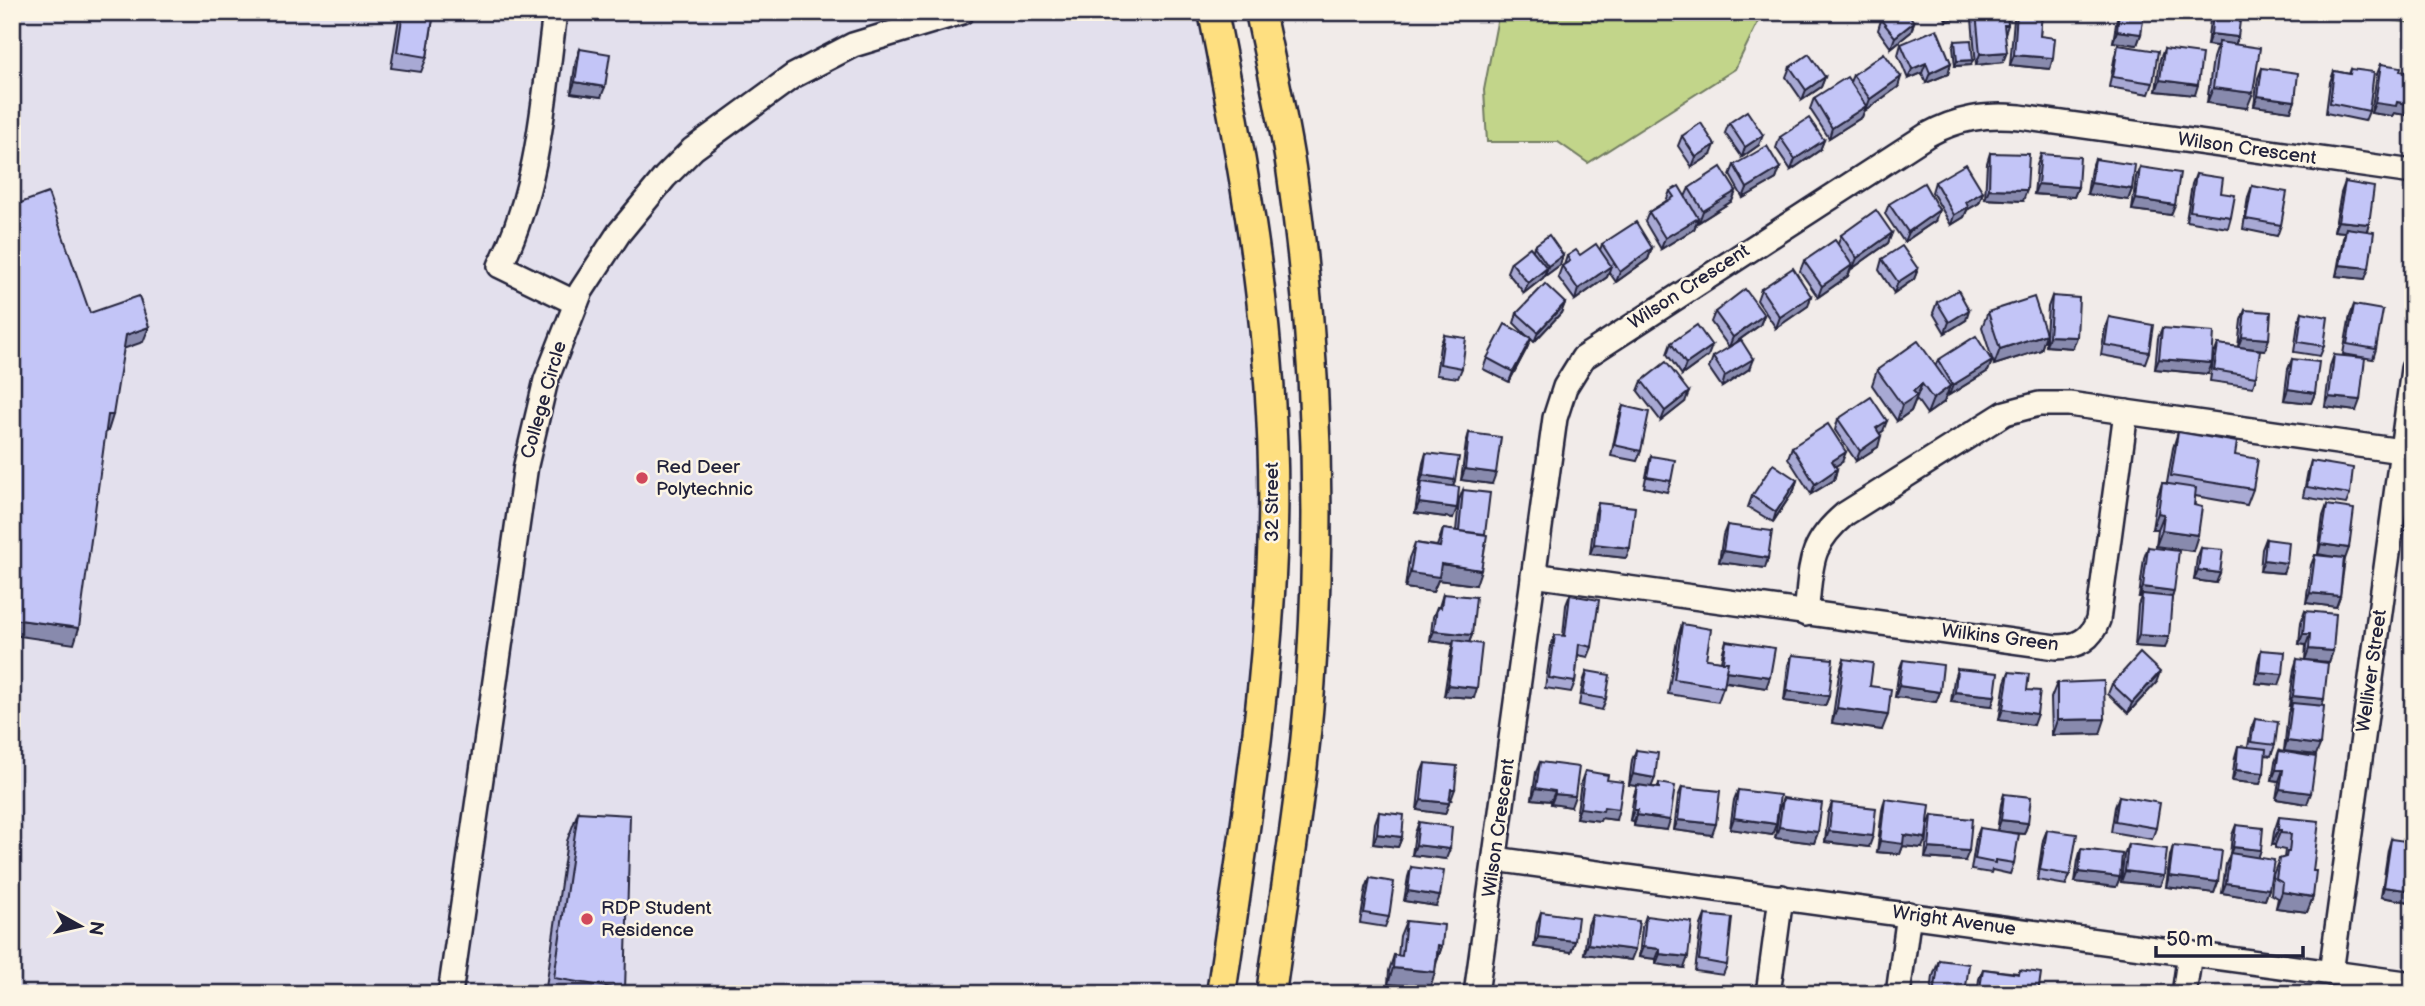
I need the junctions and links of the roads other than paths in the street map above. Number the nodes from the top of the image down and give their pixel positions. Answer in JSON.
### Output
{"nodes":[{"id":1,"x":555,"y":12,"type":"edge"},
{"id":2,"x":962,"y":12,"type":"edge"},
{"id":3,"x":1213,"y":12,"type":"edge"},
{"id":4,"x":1260,"y":12,"type":"edge"},
{"id":5,"x":2413,"y":172,"type":"edge"},
{"id":6,"x":576,"y":303,"type":"junction"},
{"id":7,"x":2413,"y":369,"type":"edge"},
{"id":8,"x":2126,"y":412,"type":"junction"},
{"id":9,"x":2401,"y":451,"type":"junction"},
{"id":10,"x":1533,"y":576,"type":"junction"},
{"id":11,"x":1806,"y":614,"type":"junction"},
{"id":12,"x":1495,"y":859,"type":"junction"},
{"id":13,"x":1782,"y":897,"type":"junction"},
{"id":14,"x":1909,"y":914,"type":"junction"},
{"id":15,"x":2189,"y":953,"type":"junction"},
{"id":16,"x":2331,"y":973,"type":"junction"},
{"id":17,"x":2413,"y":984,"type":"edge"},
{"id":18,"x":450,"y":994,"type":"edge"},
{"id":19,"x":1221,"y":994,"type":"edge"},
{"id":20,"x":1271,"y":994,"type":"edge"},
{"id":21,"x":1476,"y":994,"type":"edge"},
{"id":22,"x":1768,"y":994,"type":"edge"},
{"id":23,"x":1898,"y":994,"type":"edge"},
{"id":24,"x":2184,"y":994,"type":"edge"}],
"edges":[{"from":1,"to":6,"type":"street"},
{"from":2,"to":6,"type":"street","name":"College Circle"},
{"from":3,"to":19,"type":"main road","name":"32 Street"},
{"from":4,"to":20,"type":"main road"},
{"from":5,"to":10,"type":"street","name":"Wilson Crescent"},
{"from":6,"to":18,"type":"street","name":"College Circle"},
{"from":7,"to":9,"type":"street","name":"Welliver Street"},
{"from":8,"to":9,"type":"street"},
{"from":8,"to":11,"type":"street"},
{"from":8,"to":11,"type":"street","name":"Wilkins Green"},
{"from":9,"to":16,"type":"street","name":"Welliver Street"},
{"from":10,"to":11,"type":"street","name":"Wilkins Green"},
{"from":10,"to":12,"type":"street","name":"Wilson Crescent"},
{"from":12,"to":13,"type":"street","name":"Wright Avenue"},
{"from":12,"to":21,"type":"street","name":"Wilson Crescent"},
{"from":13,"to":14,"type":"street","name":"Wright Avenue"},
{"from":13,"to":22,"type":"street"},
{"from":14,"to":15,"type":"street","name":"Wright Avenue"},
{"from":14,"to":23,"type":"street"},
{"from":15,"to":16,"type":"street","name":"Wright Avenue"},
{"from":15,"to":24,"type":"street"},
{"from":16,"to":17,"type":"street","name":"Wright Avenue"}]}
